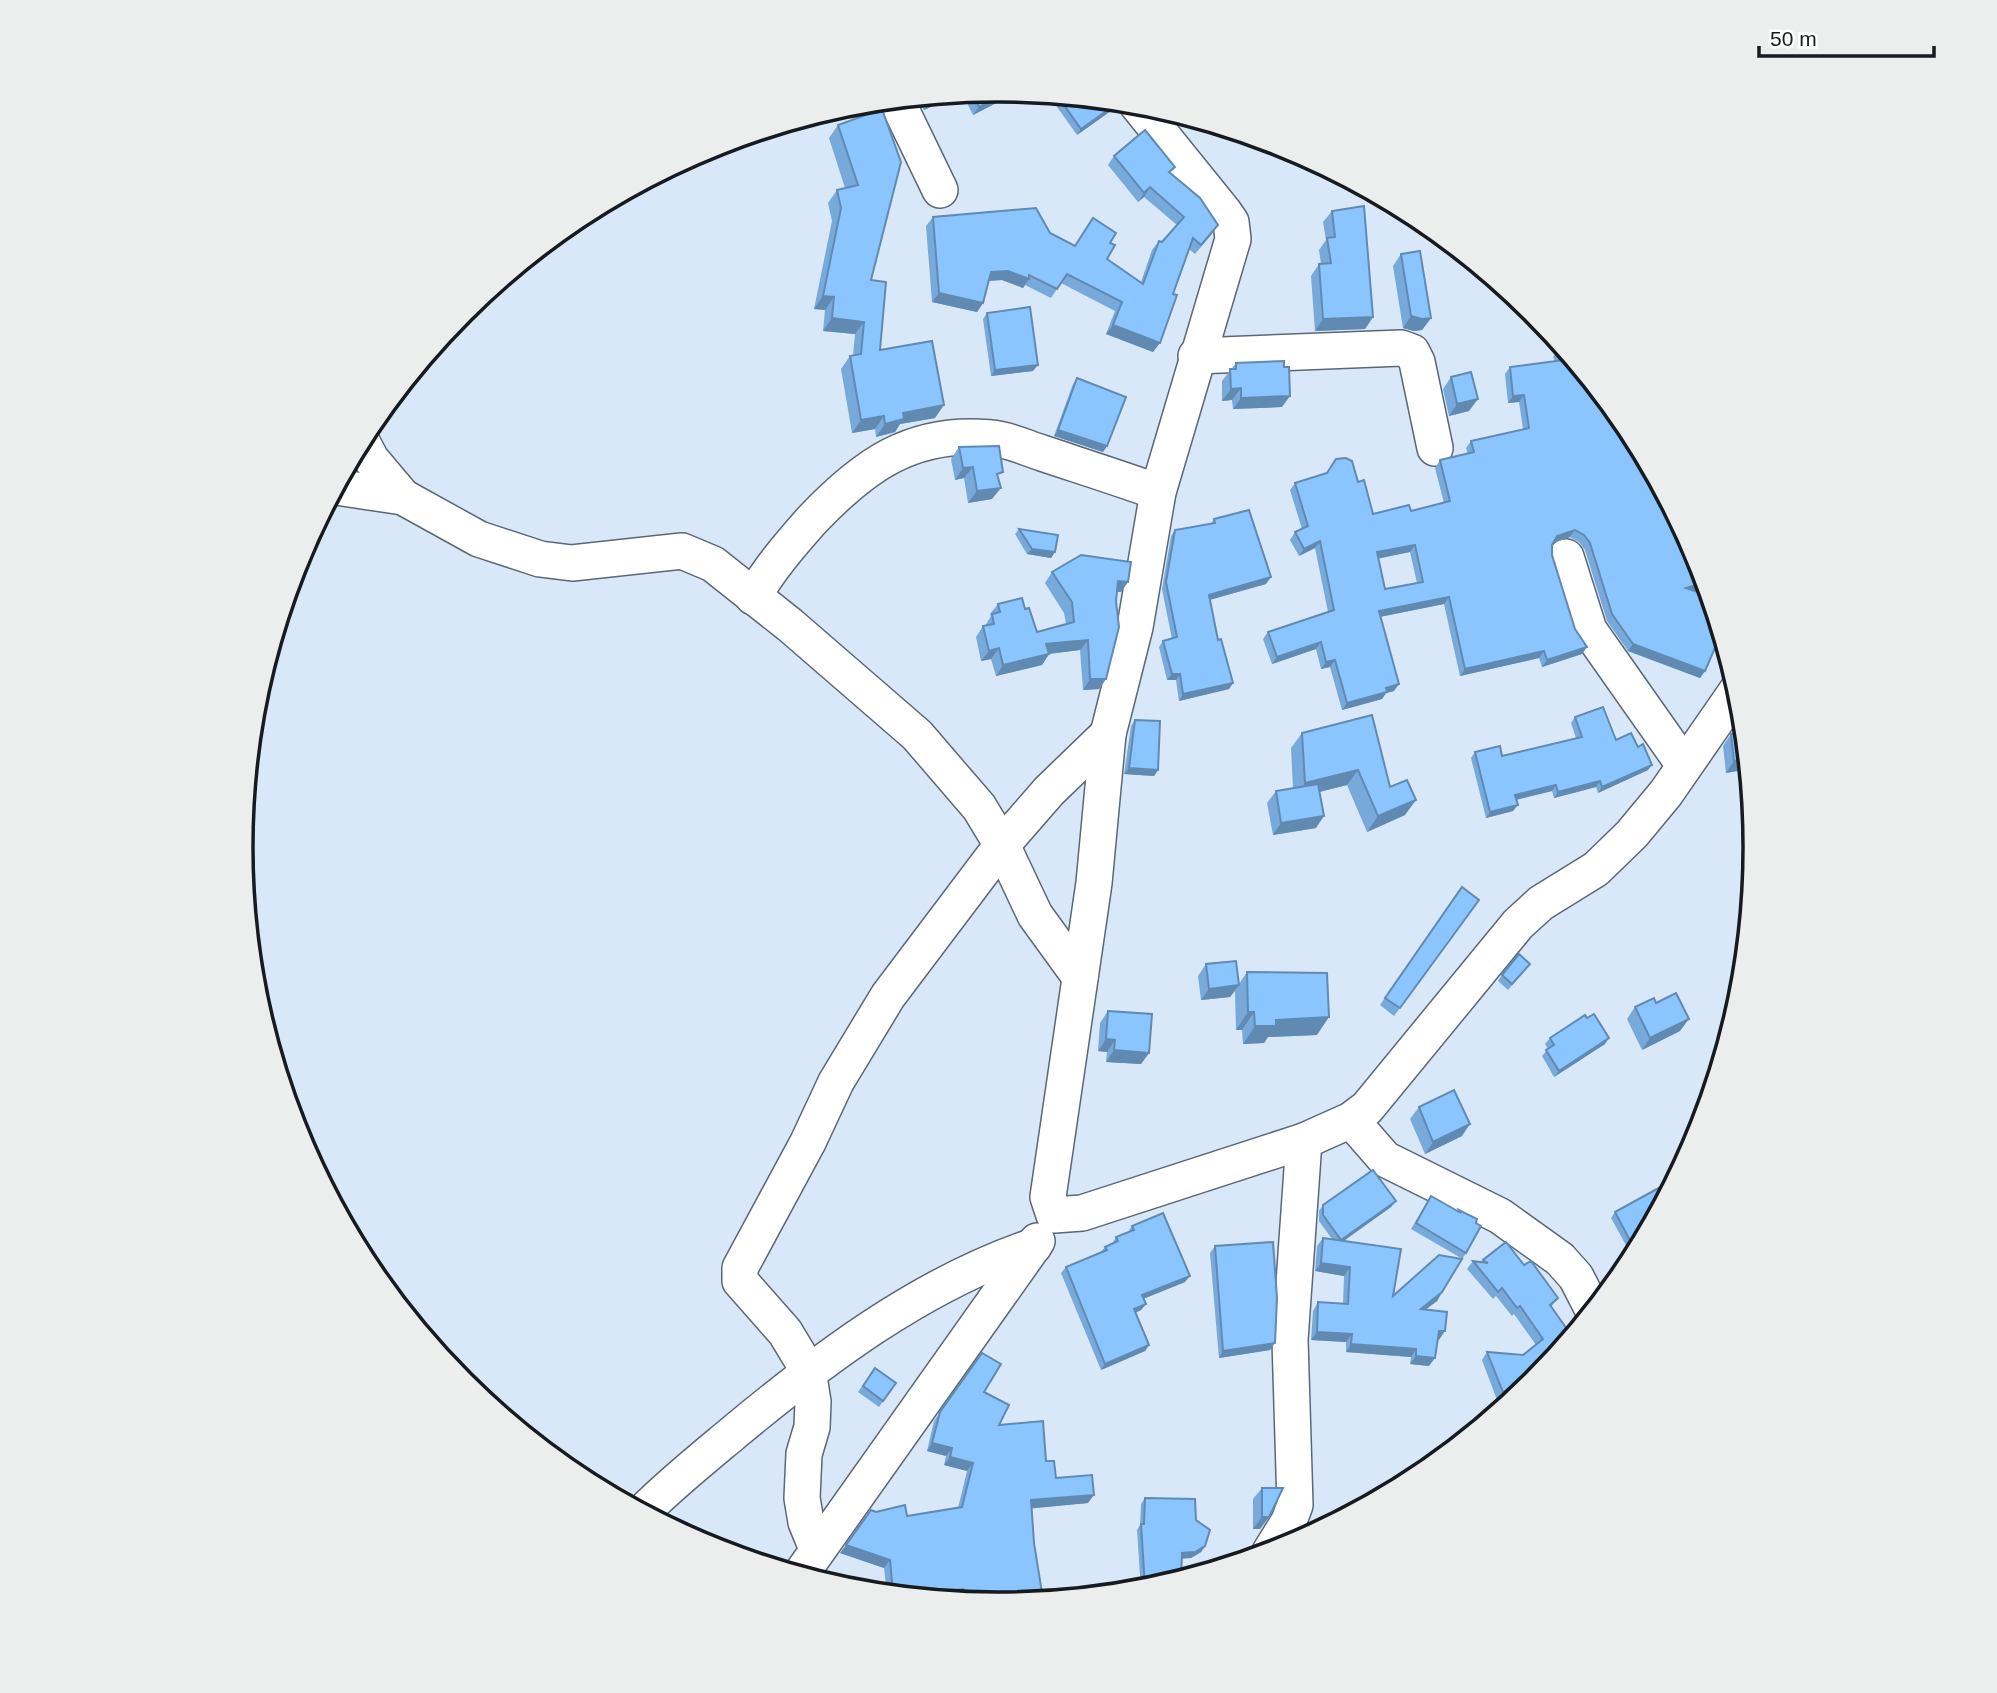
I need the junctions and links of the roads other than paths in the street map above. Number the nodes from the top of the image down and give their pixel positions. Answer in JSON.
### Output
{"nodes":[{"id":1,"x":900,"y":108,"type":"edge"},
{"id":2,"x":1147,"y":117,"type":"edge"},
{"id":3,"x":940,"y":190,"type":"dead end"},
{"id":4,"x":1196,"y":356,"type":"junction"},
{"id":5,"x":1435,"y":448,"type":"dead end"},
{"id":6,"x":367,"y":452,"type":"edge"},
{"id":7,"x":346,"y":488,"type":"edge"},
{"id":8,"x":1158,"y":492,"type":"junction"},
{"id":9,"x":403,"y":497,"type":"junction"},
{"id":10,"x":1566,"y":557,"type":"dead end"},
{"id":11,"x":753,"y":597,"type":"junction"},
{"id":12,"x":1729,"y":702,"type":"edge"},
{"id":13,"x":1108,"y":734,"type":"junction"},
{"id":14,"x":1684,"y":765,"type":"junction"},
{"id":15,"x":1002,"y":845,"type":"junction"},
{"id":16,"x":1080,"y":977,"type":"junction"},
{"id":17,"x":1351,"y":1120,"type":"junction"},
{"id":18,"x":1304,"y":1141,"type":"junction"},
{"id":19,"x":1054,"y":1215,"type":"junction"},
{"id":20,"x":1034,"y":1245,"type":"junction"},
{"id":21,"x":1589,"y":1302,"type":"edge"},
{"id":22,"x":808,"y":1370,"type":"junction"},
{"id":23,"x":651,"y":1505,"type":"edge"},
{"id":24,"x":1279,"y":1537,"type":"edge"},
{"id":25,"x":809,"y":1561,"type":"edge"}],
"edges":[{"from":1,"to":3,"type":"street"},
{"from":2,"to":4,"type":"street"},
{"from":4,"to":5,"type":"street"},
{"from":4,"to":8,"type":"street"},
{"from":6,"to":9,"type":"street"},
{"from":7,"to":9,"type":"street"},
{"from":8,"to":11,"type":"street"},
{"from":8,"to":13,"type":"street"},
{"from":9,"to":11,"type":"street"},
{"from":10,"to":14,"type":"street"},
{"from":11,"to":15,"type":"street"},
{"from":12,"to":14,"type":"street"},
{"from":13,"to":15,"type":"street"},
{"from":13,"to":16,"type":"street"},
{"from":14,"to":17,"type":"street"},
{"from":15,"to":16,"type":"street"},
{"from":15,"to":22,"type":"street"},
{"from":16,"to":19,"type":"street"},
{"from":17,"to":18,"type":"street"},
{"from":17,"to":21,"type":"street"},
{"from":18,"to":19,"type":"street"},
{"from":18,"to":24,"type":"street"},
{"from":19,"to":20,"type":"street"},
{"from":20,"to":22,"type":"street"},
{"from":20,"to":25,"type":"street"},
{"from":22,"to":23,"type":"street"},
{"from":22,"to":25,"type":"street"}]}
